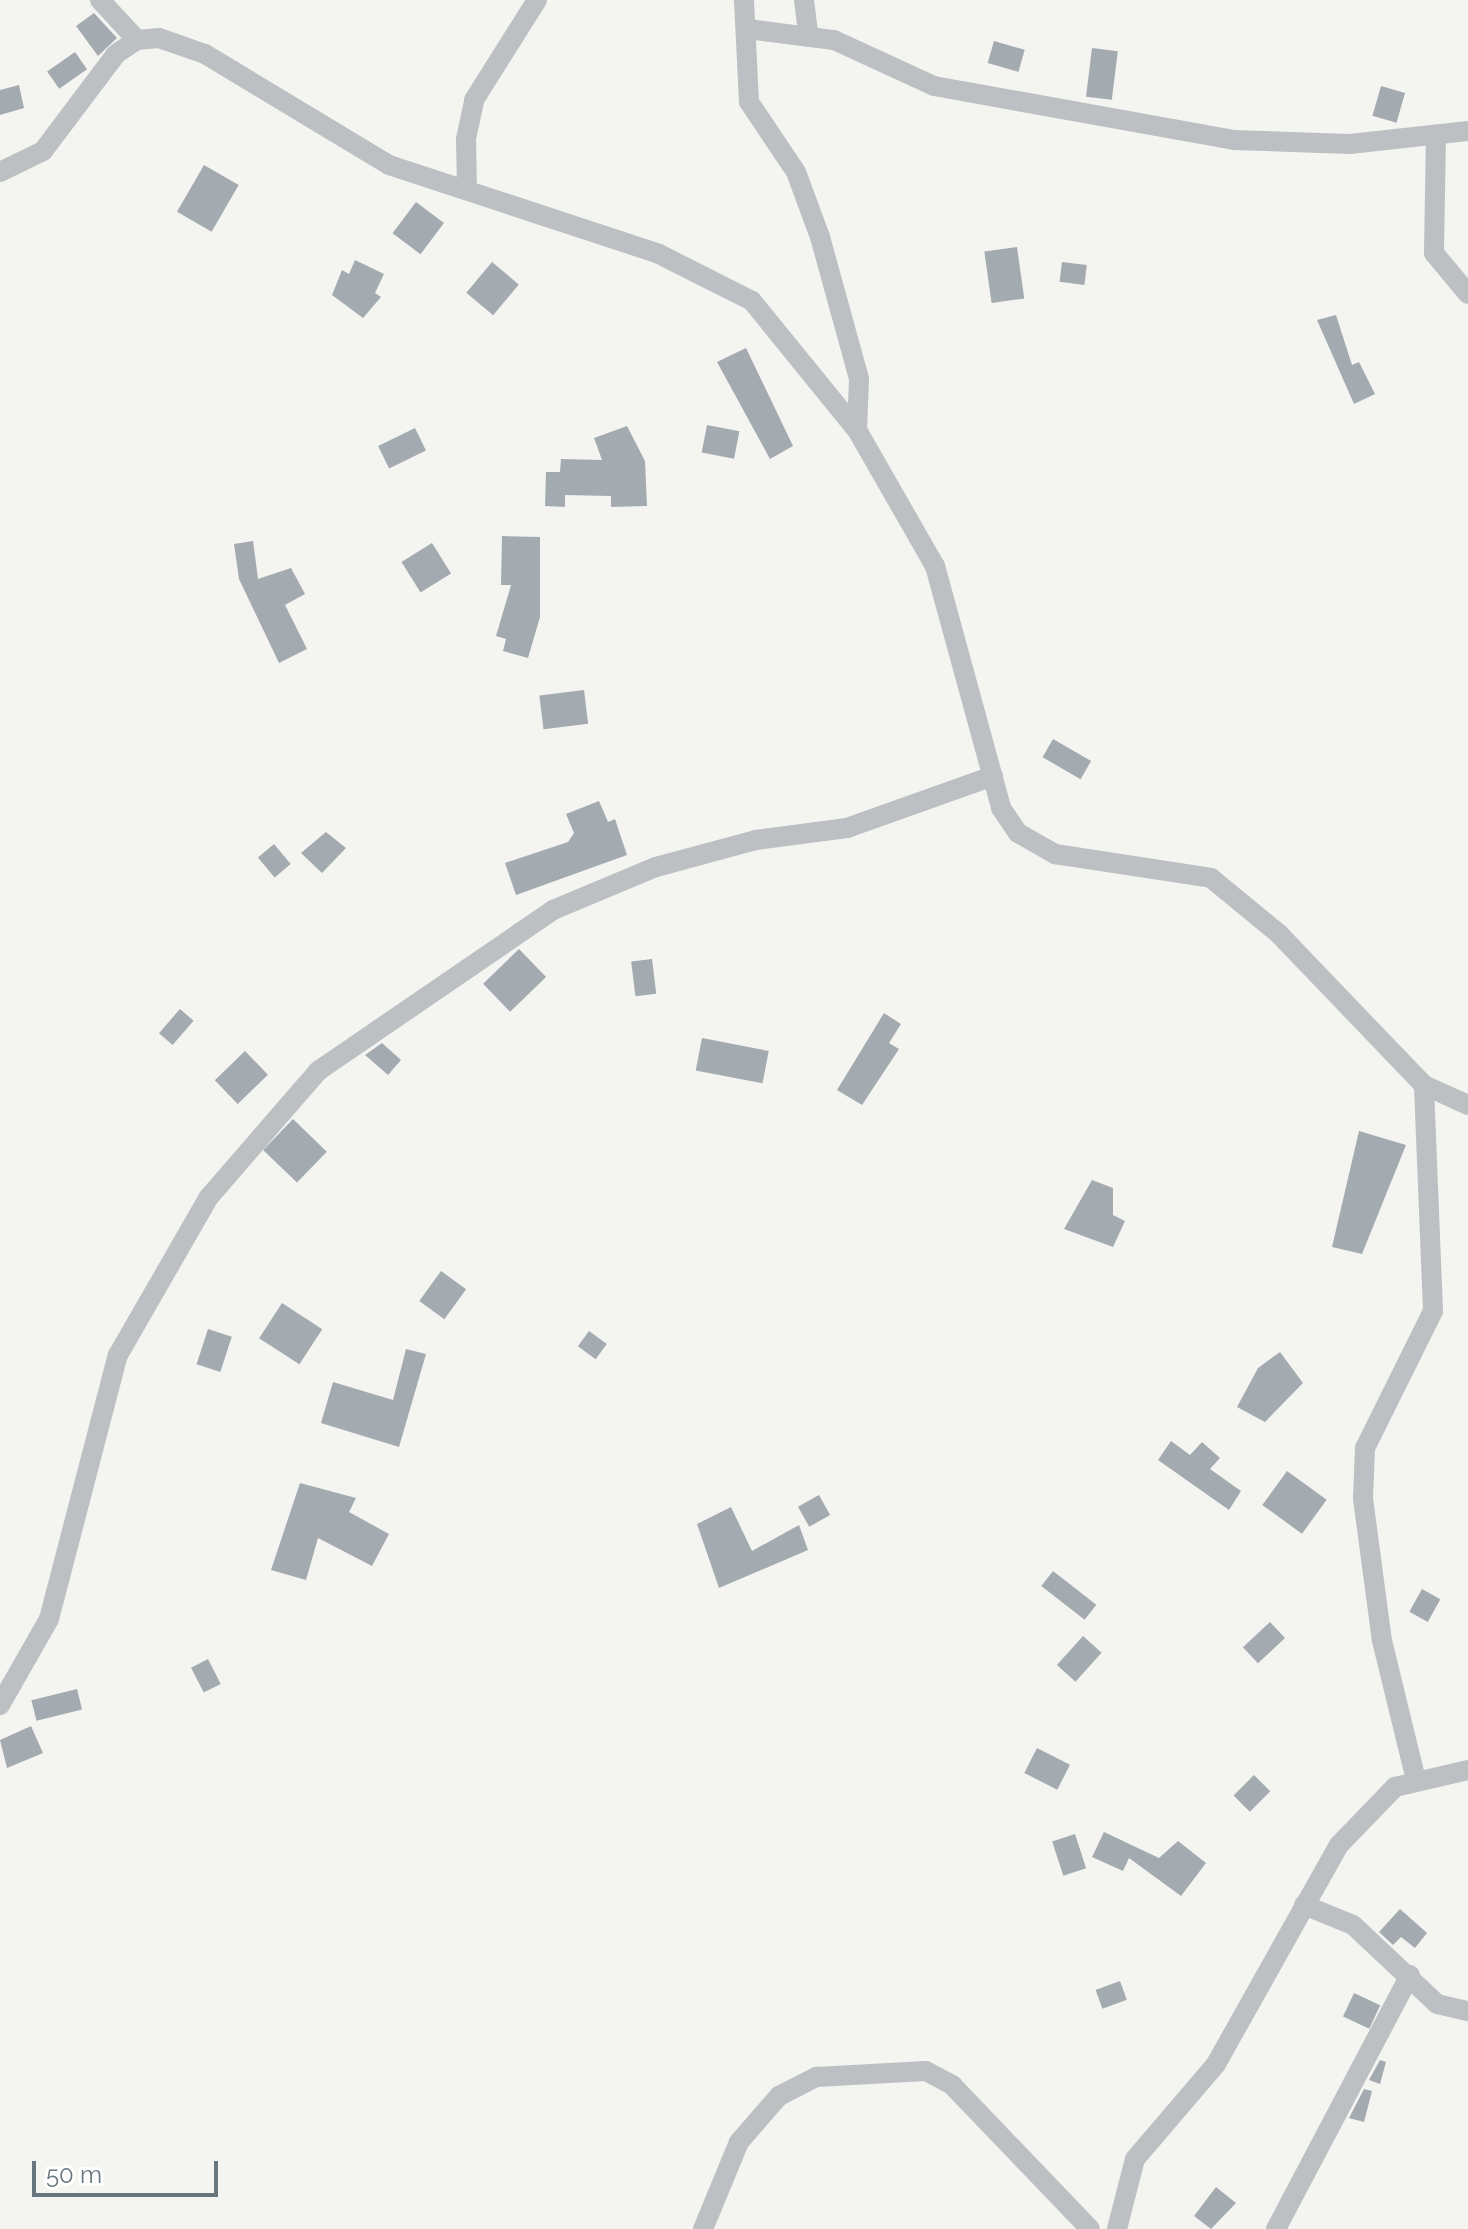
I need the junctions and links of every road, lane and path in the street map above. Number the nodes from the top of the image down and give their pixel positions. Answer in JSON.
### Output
{"nodes":[{"id":1,"x":100,"y":0,"type":"edge"},
{"id":2,"x":537,"y":0,"type":"edge"},
{"id":3,"x":744,"y":0,"type":"edge"},
{"id":4,"x":804,"y":0,"type":"edge"},
{"id":5,"x":748,"y":29,"type":"junction"},
{"id":6,"x":808,"y":34,"type":"junction"},
{"id":7,"x":137,"y":40,"type":"junction"},
{"id":8,"x":1468,"y":131,"type":"edge"},
{"id":9,"x":1436,"y":135,"type":"junction"},
{"id":10,"x":0,"y":172,"type":"edge"},
{"id":11,"x":467,"y":190,"type":"junction"},
{"id":12,"x":1468,"y":294,"type":"edge"},
{"id":13,"x":857,"y":430,"type":"junction"},
{"id":14,"x":993,"y":776,"type":"junction"},
{"id":15,"x":1424,"y":1085,"type":"junction"},
{"id":16,"x":1468,"y":1105,"type":"edge"},
{"id":17,"x":4,"y":1693,"type":"edge"},
{"id":18,"x":1468,"y":1770,"type":"edge"},
{"id":19,"x":1416,"y":1780,"type":"junction"},
{"id":20,"x":1304,"y":1905,"type":"junction"},
{"id":21,"x":1410,"y":1975,"type":"junction"},
{"id":22,"x":1468,"y":2011,"type":"edge"},
{"id":23,"x":703,"y":2229,"type":"edge"},
{"id":24,"x":1090,"y":2229,"type":"edge"},
{"id":25,"x":1117,"y":2229,"type":"edge"},
{"id":26,"x":1276,"y":2229,"type":"edge"}],
"edges":[{"from":1,"to":7,"type":"street"},
{"from":2,"to":11,"type":"street"},
{"from":3,"to":5,"type":"street"},
{"from":4,"to":6,"type":"street"},
{"from":5,"to":6,"type":"street"},
{"from":5,"to":13,"type":"street"},
{"from":6,"to":9,"type":"street"},
{"from":7,"to":10,"type":"street"},
{"from":7,"to":11,"type":"street"},
{"from":8,"to":9,"type":"street"},
{"from":9,"to":12,"type":"street"},
{"from":11,"to":13,"type":"street"},
{"from":13,"to":14,"type":"street"},
{"from":14,"to":15,"type":"street"},
{"from":14,"to":17,"type":"street"},
{"from":15,"to":16,"type":"street"},
{"from":15,"to":19,"type":"street"},
{"from":18,"to":19,"type":"street"},
{"from":19,"to":20,"type":"street"},
{"from":20,"to":21,"type":"street"},
{"from":20,"to":25,"type":"street"},
{"from":21,"to":22,"type":"street"},
{"from":21,"to":26,"type":"street"},
{"from":23,"to":24,"type":"street"}]}
